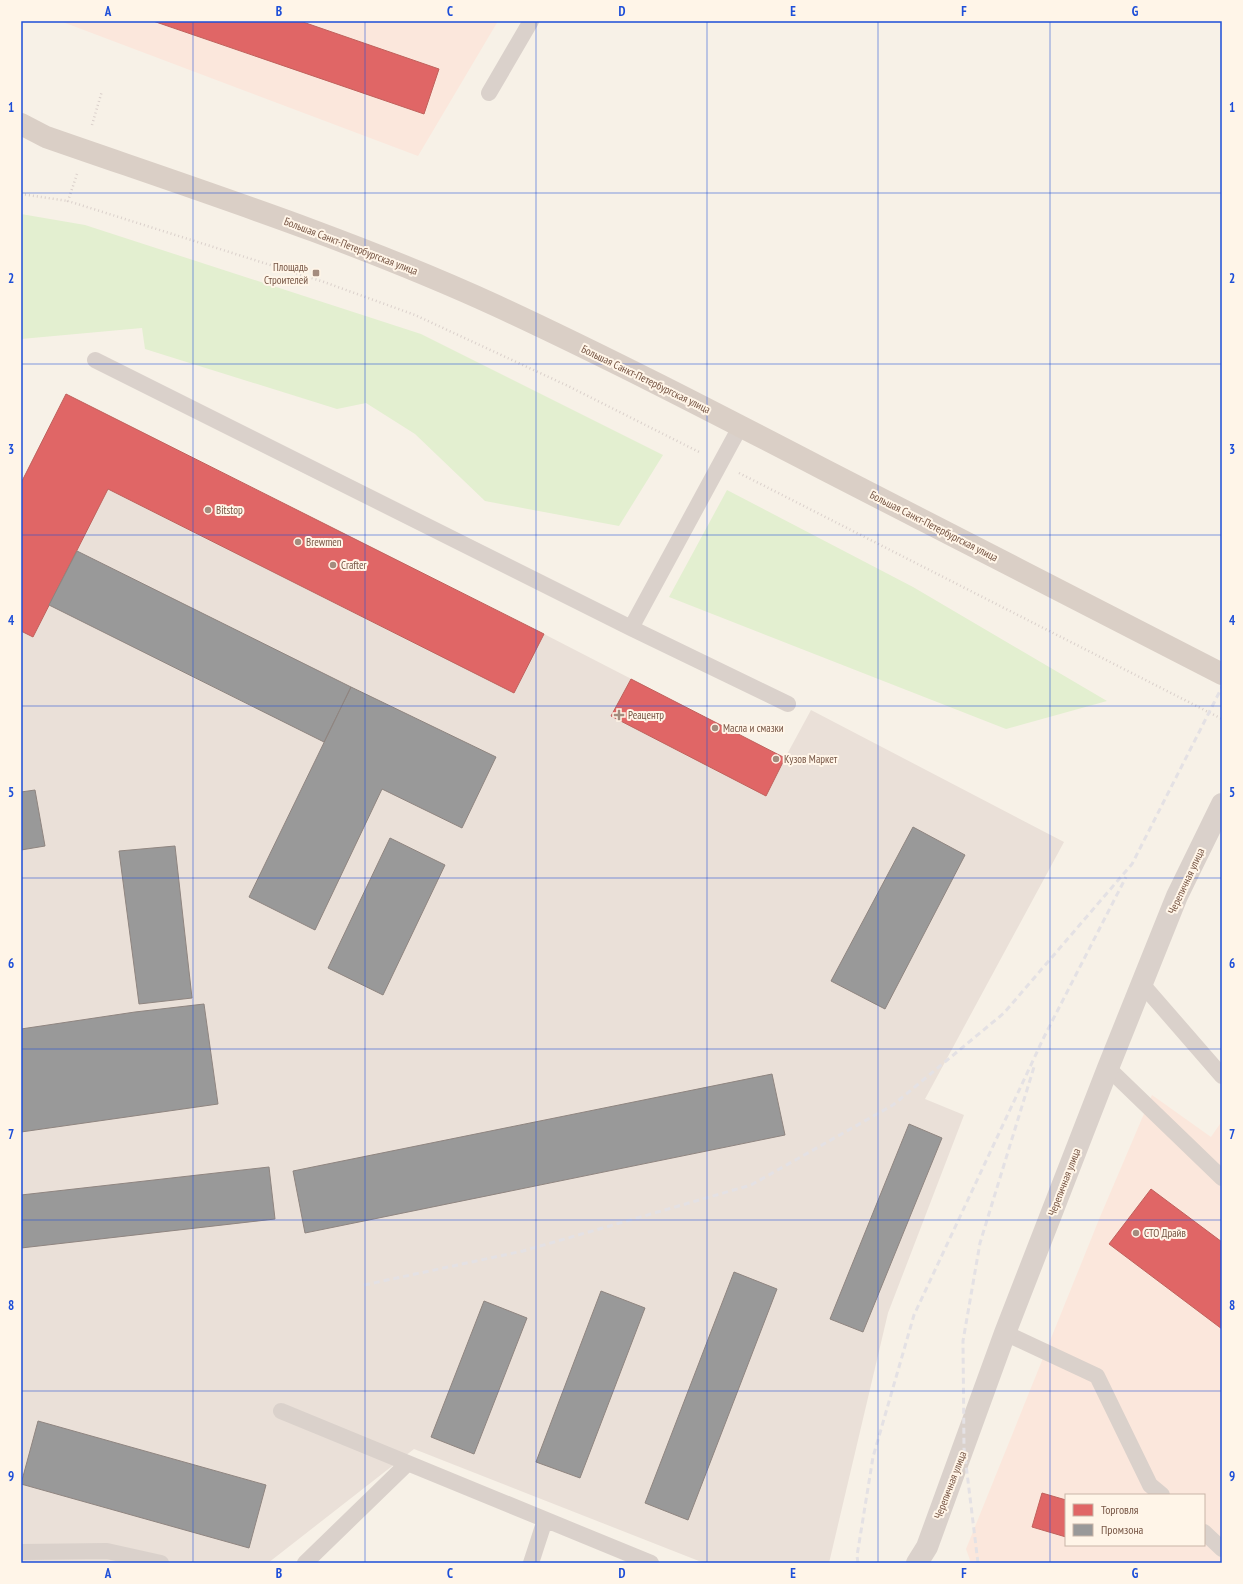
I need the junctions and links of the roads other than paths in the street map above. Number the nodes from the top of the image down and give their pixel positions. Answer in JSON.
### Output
{"nodes":[{"id":1,"x":531,"y":21,"type":"edge"},
{"id":2,"x":489,"y":93,"type":"dead end"},
{"id":3,"x":21,"y":124,"type":"edge"},
{"id":4,"x":21,"y":136,"type":"edge"},
{"id":5,"x":46,"y":137,"type":"junction"},
{"id":6,"x":95,"y":360,"type":"dead end"},
{"id":7,"x":740,"y":426,"type":"junction"},
{"id":8,"x":631,"y":628,"type":"junction"},
{"id":9,"x":1222,"y":674,"type":"edge"},
{"id":10,"x":788,"y":704,"type":"dead end"},
{"id":11,"x":1222,"y":804,"type":"edge"},
{"id":12,"x":1142,"y":984,"type":"junction"},
{"id":13,"x":1108,"y":1068,"type":"junction"},
{"id":14,"x":1222,"y":1076,"type":"edge"},
{"id":15,"x":1222,"y":1178,"type":"edge"},
{"id":16,"x":1005,"y":1333,"type":"junction"},
{"id":17,"x":281,"y":1411,"type":"dead end"},
{"id":18,"x":408,"y":1463,"type":"junction"},
{"id":19,"x":1161,"y":1494,"type":"edge"},
{"id":20,"x":545,"y":1520,"type":"junction"},
{"id":21,"x":1205,"y":1533,"type":"edge"},
{"id":22,"x":1222,"y":1549,"type":"edge"},
{"id":23,"x":21,"y":1552,"type":"edge"},
{"id":24,"x":924,"y":1558,"type":"edge"},
{"id":25,"x":161,"y":1563,"type":"edge"},
{"id":26,"x":305,"y":1563,"type":"edge"},
{"id":27,"x":531,"y":1563,"type":"edge"},
{"id":28,"x":651,"y":1563,"type":"edge"}],
"edges":[{"from":1,"to":2,"type":"lane"},
{"from":3,"to":5,"type":"main road","name":"Большая Санкт-Петербургская улица"},
{"from":4,"to":5,"type":"main road","name":"Большая Санкт-Петербургская улица"},
{"from":5,"to":7,"type":"main road","name":"Большая Санкт-Петербургская улица"},
{"from":6,"to":8,"type":"lane"},
{"from":7,"to":8,"type":"lane"},
{"from":7,"to":9,"type":"main road","name":"Большая Санкт-Петербургская улица"},
{"from":8,"to":10,"type":"lane"},
{"from":11,"to":12,"type":"street","name":"Черепичная улица"},
{"from":12,"to":13,"type":"street","name":"Черепичная улица"},
{"from":12,"to":14,"type":"lane"},
{"from":13,"to":15,"type":"lane"},
{"from":13,"to":16,"type":"street","name":"Черепичная улица"},
{"from":16,"to":19,"type":"lane"},
{"from":16,"to":24,"type":"street","name":"Черепичная улица"},
{"from":17,"to":18,"type":"lane"},
{"from":18,"to":20,"type":"lane"},
{"from":18,"to":26,"type":"lane"},
{"from":20,"to":27,"type":"lane"},
{"from":20,"to":28,"type":"lane"},
{"from":21,"to":22,"type":"lane"},
{"from":23,"to":25,"type":"lane"}]}
